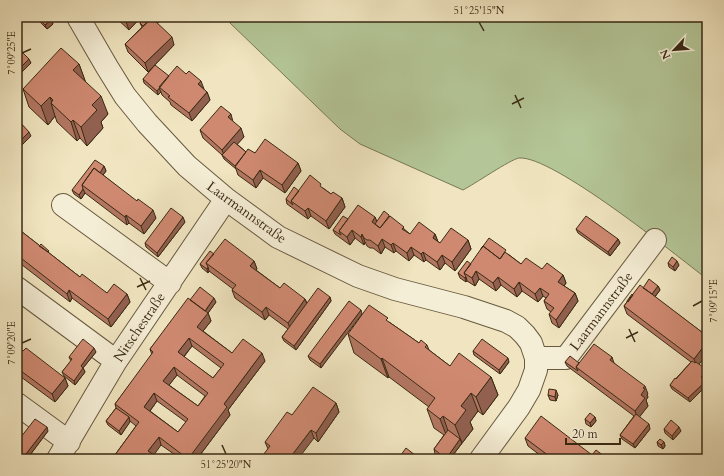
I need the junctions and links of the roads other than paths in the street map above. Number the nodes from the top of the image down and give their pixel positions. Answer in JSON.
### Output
{"nodes":[{"id":1,"x":78,"y":17,"type":"edge"},
{"id":2,"x":226,"y":199,"type":"junction"},
{"id":3,"x":64,"y":205,"type":"dead end"},
{"id":4,"x":655,"y":240,"type":"dead end"},
{"id":5,"x":170,"y":283,"type":"junction"},
{"id":6,"x":17,"y":288,"type":"edge"},
{"id":7,"x":536,"y":358,"type":"junction"},
{"id":8,"x":116,"y":361,"type":"junction"},
{"id":9,"x":17,"y":404,"type":"edge"},
{"id":10,"x":64,"y":450,"type":"edge"},
{"id":11,"x":481,"y":459,"type":"edge"}],
"edges":[{"from":1,"to":2,"type":"street","name":"Laarmannstraße"},
{"from":2,"to":5,"type":"street","name":"Nitschestraße"},
{"from":2,"to":7,"type":"street","name":"Laarmannstraße"},
{"from":3,"to":5,"type":"street"},
{"from":4,"to":7,"type":"street","name":"Laarmannstraße"},
{"from":5,"to":8,"type":"street","name":"Nitschestraße"},
{"from":6,"to":8,"type":"street"},
{"from":7,"to":11,"type":"street","name":"Laarmannstraße"},
{"from":8,"to":10,"type":"street","name":"Nitschestraße"},
{"from":9,"to":10,"type":"street"}]}
